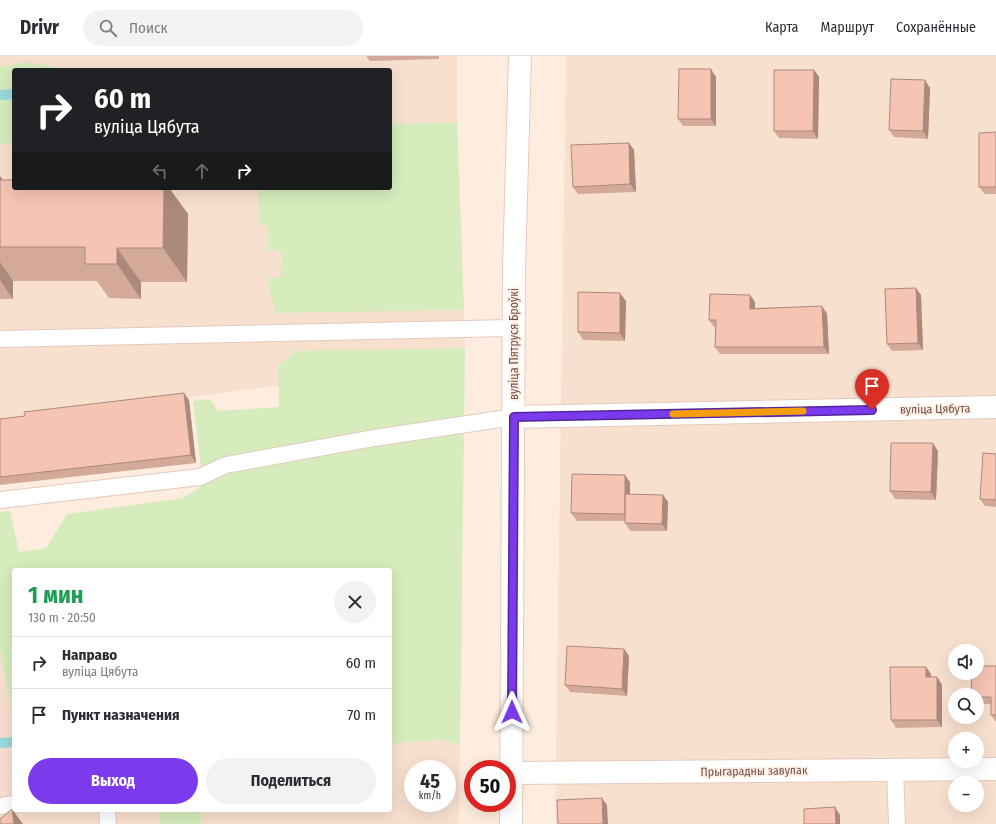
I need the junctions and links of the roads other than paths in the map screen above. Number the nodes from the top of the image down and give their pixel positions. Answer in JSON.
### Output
{"nodes":[{"id":1,"x":520,"y":56,"type":"edge"},
{"id":2,"x":514,"y":328,"type":"junction"},
{"id":3,"x":0,"y":339,"type":"edge"},
{"id":4,"x":996,"y":407,"type":"edge"},
{"id":5,"x":514,"y":417,"type":"junction"},
{"id":6,"x":0,"y":500,"type":"edge"},
{"id":7,"x":511,"y":760,"type":"edge"},
{"id":8,"x":996,"y":769,"type":"edge"},
{"id":9,"x":895,"y":770,"type":"junction"},
{"id":10,"x":516,"y":773,"type":"edge"},
{"id":11,"x":12,"y":804,"type":"edge"},
{"id":12,"x":0,"y":806,"type":"edge"},
{"id":13,"x":107,"y":812,"type":"edge"},
{"id":14,"x":511,"y":812,"type":"edge"},
{"id":15,"x":108,"y":824,"type":"edge"},
{"id":16,"x":511,"y":824,"type":"edge"},
{"id":17,"x":897,"y":824,"type":"edge"}],
"edges":[{"from":1,"to":2,"type":"street","name":"вуліца Пятруся Броўкі"},
{"from":2,"to":3,"type":"lane"},
{"from":2,"to":5,"type":"street","name":"вуліца Пятруся Броўкі"},
{"from":4,"to":5,"type":"street","name":"вуліца Цябута"},
{"from":5,"to":6,"type":"lane"},
{"from":5,"to":7,"type":"street","name":"вуліца Пятруся Броўкі"},
{"from":8,"to":9,"type":"street","name":"Прыгарадны завулак"},
{"from":9,"to":10,"type":"street","name":"Прыгарадны завулак"},
{"from":9,"to":17,"type":"lane"},
{"from":11,"to":12,"type":"lane"},
{"from":13,"to":15,"type":"lane"},
{"from":14,"to":16,"type":"street","name":"вуліца Пятруся Броўкі"}]}
